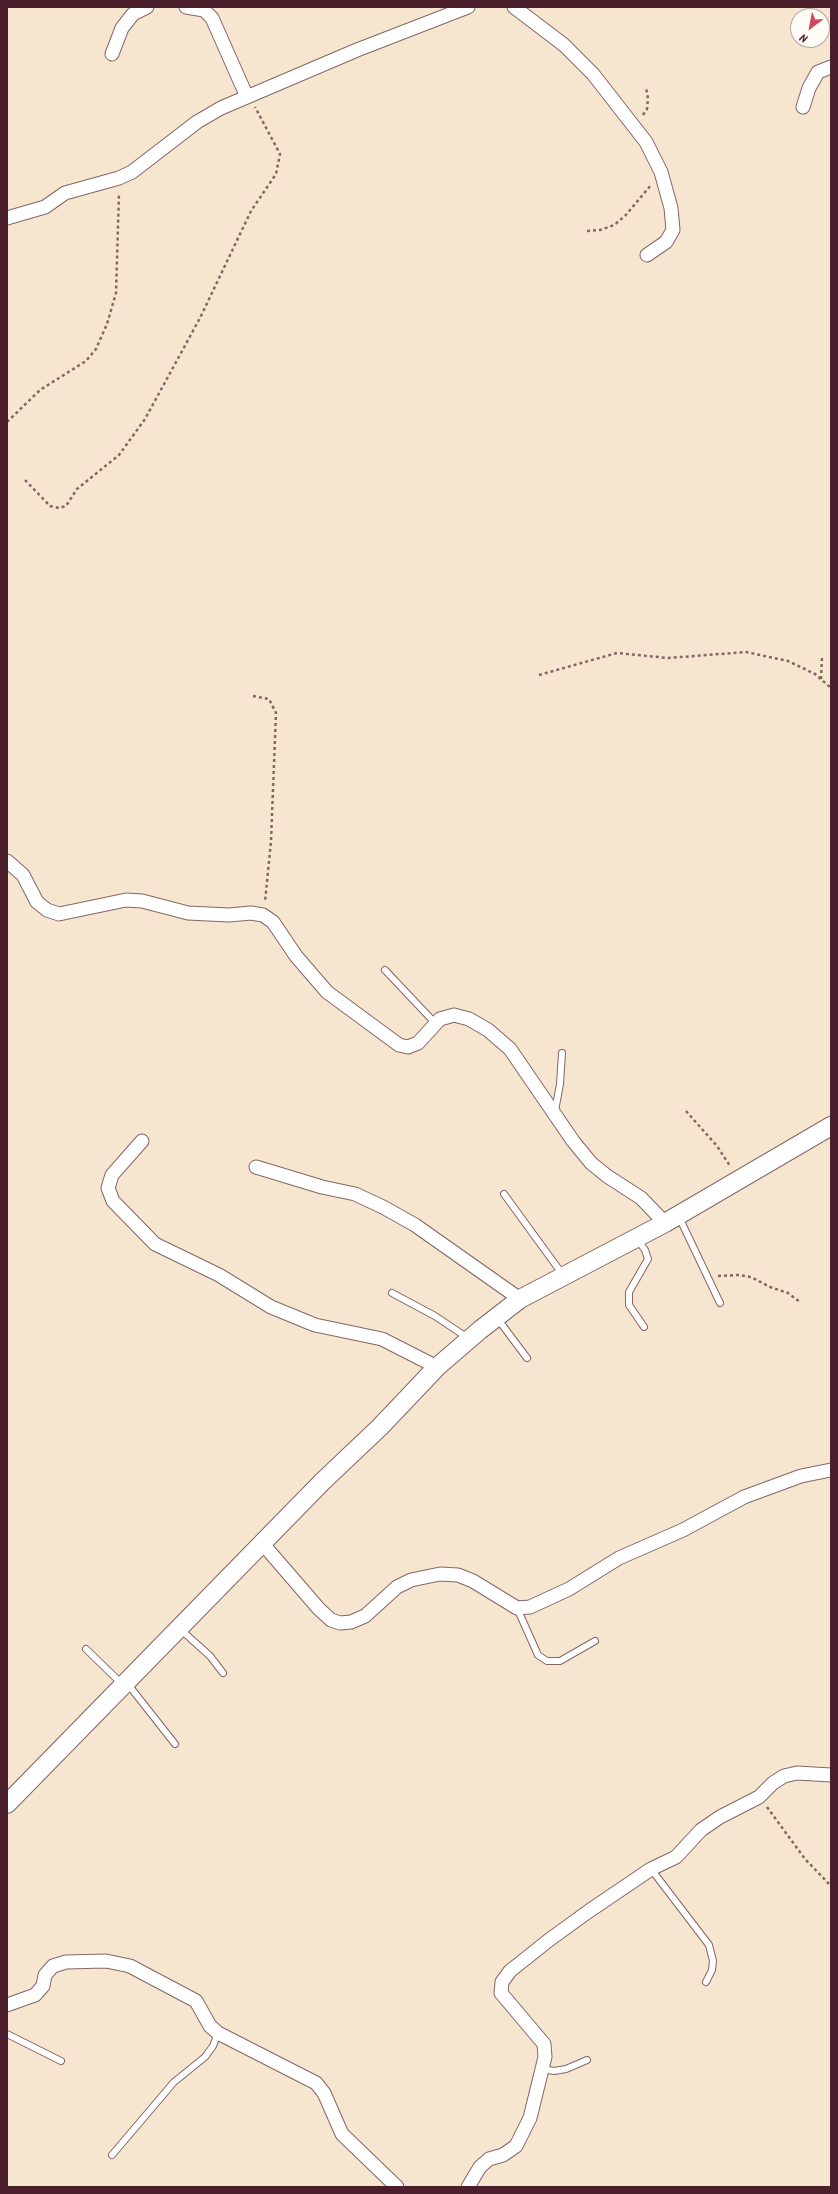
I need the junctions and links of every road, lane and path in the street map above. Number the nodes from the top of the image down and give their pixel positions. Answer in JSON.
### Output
{"nodes":[{"id":1,"x":147,"y":7,"type":"edge"},
{"id":2,"x":186,"y":7,"type":"edge"},
{"id":3,"x":468,"y":7,"type":"edge"},
{"id":4,"x":514,"y":7,"type":"edge"},
{"id":5,"x":204,"y":8,"type":"edge"},
{"id":6,"x":112,"y":54,"type":"dead end"},
{"id":7,"x":831,"y":67,"type":"edge"},
{"id":8,"x":646,"y":87,"type":"dead end"},
{"id":9,"x":248,"y":96,"type":"junction"},
{"id":10,"x":803,"y":107,"type":"dead end"},
{"id":11,"x":635,"y":128,"type":"junction"},
{"id":12,"x":661,"y":172,"type":"junction"},
{"id":13,"x":119,"y":178,"type":"junction"},
{"id":14,"x":7,"y":218,"type":"edge"},
{"id":15,"x":587,"y":231,"type":"dead end"},
{"id":16,"x":647,"y":255,"type":"dead end"},
{"id":17,"x":7,"y":422,"type":"edge"},
{"id":18,"x":25,"y":480,"type":"dead end"},
{"id":19,"x":822,"y":657,"type":"dead end"},
{"id":20,"x":539,"y":675,"type":"dead end"},
{"id":21,"x":821,"y":680,"type":"junction"},
{"id":22,"x":831,"y":688,"type":"edge"},
{"id":23,"x":253,"y":696,"type":"dead end"},
{"id":24,"x":7,"y":861,"type":"edge"},
{"id":25,"x":263,"y":915,"type":"junction"},
{"id":26,"x":385,"y":970,"type":"dead end"},
{"id":27,"x":436,"y":1024,"type":"junction"},
{"id":28,"x":562,"y":1053,"type":"dead end"},
{"id":29,"x":686,"y":1111,"type":"dead end"},
{"id":30,"x":555,"y":1114,"type":"junction"},
{"id":31,"x":831,"y":1126,"type":"edge"},
{"id":32,"x":142,"y":1141,"type":"dead end"},
{"id":33,"x":256,"y":1167,"type":"dead end"},
{"id":34,"x":737,"y":1181,"type":"junction"},
{"id":35,"x":504,"y":1194,"type":"dead end"},
{"id":36,"x":672,"y":1219,"type":"junction"},
{"id":37,"x":636,"y":1238,"type":"junction"},
{"id":38,"x":564,"y":1276,"type":"junction"},
{"id":39,"x":707,"y":1276,"type":"junction"},
{"id":40,"x":392,"y":1293,"type":"dead end"},
{"id":41,"x":520,"y":1299,"type":"junction"},
{"id":42,"x":800,"y":1302,"type":"dead end"},
{"id":43,"x":720,"y":1303,"type":"dead end"},
{"id":44,"x":496,"y":1317,"type":"junction"},
{"id":45,"x":644,"y":1328,"type":"dead end"},
{"id":46,"x":469,"y":1339,"type":"junction"},
{"id":47,"x":527,"y":1358,"type":"dead end"},
{"id":48,"x":438,"y":1367,"type":"junction"},
{"id":49,"x":831,"y":1470,"type":"edge"},
{"id":50,"x":262,"y":1543,"type":"junction"},
{"id":51,"x":517,"y":1608,"type":"junction"},
{"id":52,"x":179,"y":1628,"type":"junction"},
{"id":53,"x":595,"y":1641,"type":"dead end"},
{"id":54,"x":86,"y":1649,"type":"dead end"},
{"id":55,"x":223,"y":1673,"type":"dead end"},
{"id":56,"x":124,"y":1684,"type":"junction"},
{"id":57,"x":175,"y":1744,"type":"dead end"},
{"id":58,"x":831,"y":1775,"type":"edge"},
{"id":59,"x":760,"y":1797,"type":"junction"},
{"id":60,"x":8,"y":1801,"type":"edge"},
{"id":61,"x":651,"y":1869,"type":"junction"},
{"id":62,"x":831,"y":1886,"type":"edge"},
{"id":63,"x":706,"y":1982,"type":"dead end"},
{"id":64,"x":7,"y":2005,"type":"edge"},
{"id":65,"x":7,"y":2034,"type":"edge"},
{"id":66,"x":218,"y":2034,"type":"junction"},
{"id":67,"x":587,"y":2060,"type":"dead end"},
{"id":68,"x":62,"y":2061,"type":"dead end"},
{"id":69,"x":542,"y":2069,"type":"junction"},
{"id":70,"x":112,"y":2155,"type":"dead end"},
{"id":71,"x":396,"y":2187,"type":"edge"},
{"id":72,"x":468,"y":2187,"type":"edge"}],
"edges":[{"from":1,"to":6,"type":"street"},
{"from":2,"to":5,"type":"street"},
{"from":3,"to":9,"type":"street"},
{"from":4,"to":11,"type":"street"},
{"from":5,"to":9,"type":"street"},
{"from":7,"to":10,"type":"street"},
{"from":8,"to":11,"type":"path"},
{"from":9,"to":13,"type":"street"},
{"from":9,"to":18,"type":"path"},
{"from":11,"to":12,"type":"street"},
{"from":12,"to":15,"type":"path"},
{"from":12,"to":16,"type":"street"},
{"from":13,"to":14,"type":"street"},
{"from":13,"to":17,"type":"path"},
{"from":19,"to":21,"type":"path"},
{"from":20,"to":21,"type":"path"},
{"from":21,"to":22,"type":"path"},
{"from":23,"to":25,"type":"path"},
{"from":24,"to":25,"type":"street"},
{"from":25,"to":27,"type":"street"},
{"from":26,"to":27,"type":"lane"},
{"from":27,"to":30,"type":"street"},
{"from":28,"to":30,"type":"lane"},
{"from":29,"to":34,"type":"path"},
{"from":30,"to":36,"type":"street"},
{"from":31,"to":34,"type":"street"},
{"from":32,"to":48,"type":"street"},
{"from":33,"to":41,"type":"street"},
{"from":34,"to":36,"type":"street"},
{"from":35,"to":38,"type":"lane"},
{"from":36,"to":37,"type":"street"},
{"from":36,"to":39,"type":"lane"},
{"from":37,"to":38,"type":"street"},
{"from":37,"to":45,"type":"lane"},
{"from":38,"to":41,"type":"street"},
{"from":39,"to":42,"type":"path"},
{"from":39,"to":43,"type":"lane"},
{"from":40,"to":46,"type":"lane"},
{"from":41,"to":44,"type":"street"},
{"from":44,"to":46,"type":"street"},
{"from":44,"to":47,"type":"lane"},
{"from":46,"to":48,"type":"street"},
{"from":48,"to":50,"type":"street"},
{"from":49,"to":51,"type":"street"},
{"from":50,"to":51,"type":"street"},
{"from":50,"to":52,"type":"street"},
{"from":51,"to":53,"type":"lane"},
{"from":52,"to":55,"type":"lane"},
{"from":52,"to":56,"type":"street"},
{"from":54,"to":56,"type":"lane"},
{"from":56,"to":57,"type":"lane"},
{"from":56,"to":60,"type":"street"},
{"from":58,"to":59,"type":"street"},
{"from":59,"to":61,"type":"street"},
{"from":59,"to":62,"type":"path"},
{"from":61,"to":63,"type":"lane"},
{"from":61,"to":69,"type":"street"},
{"from":64,"to":66,"type":"street"},
{"from":65,"to":68,"type":"lane"},
{"from":66,"to":70,"type":"lane"},
{"from":66,"to":71,"type":"street"},
{"from":67,"to":69,"type":"lane"},
{"from":69,"to":72,"type":"street"}]}
